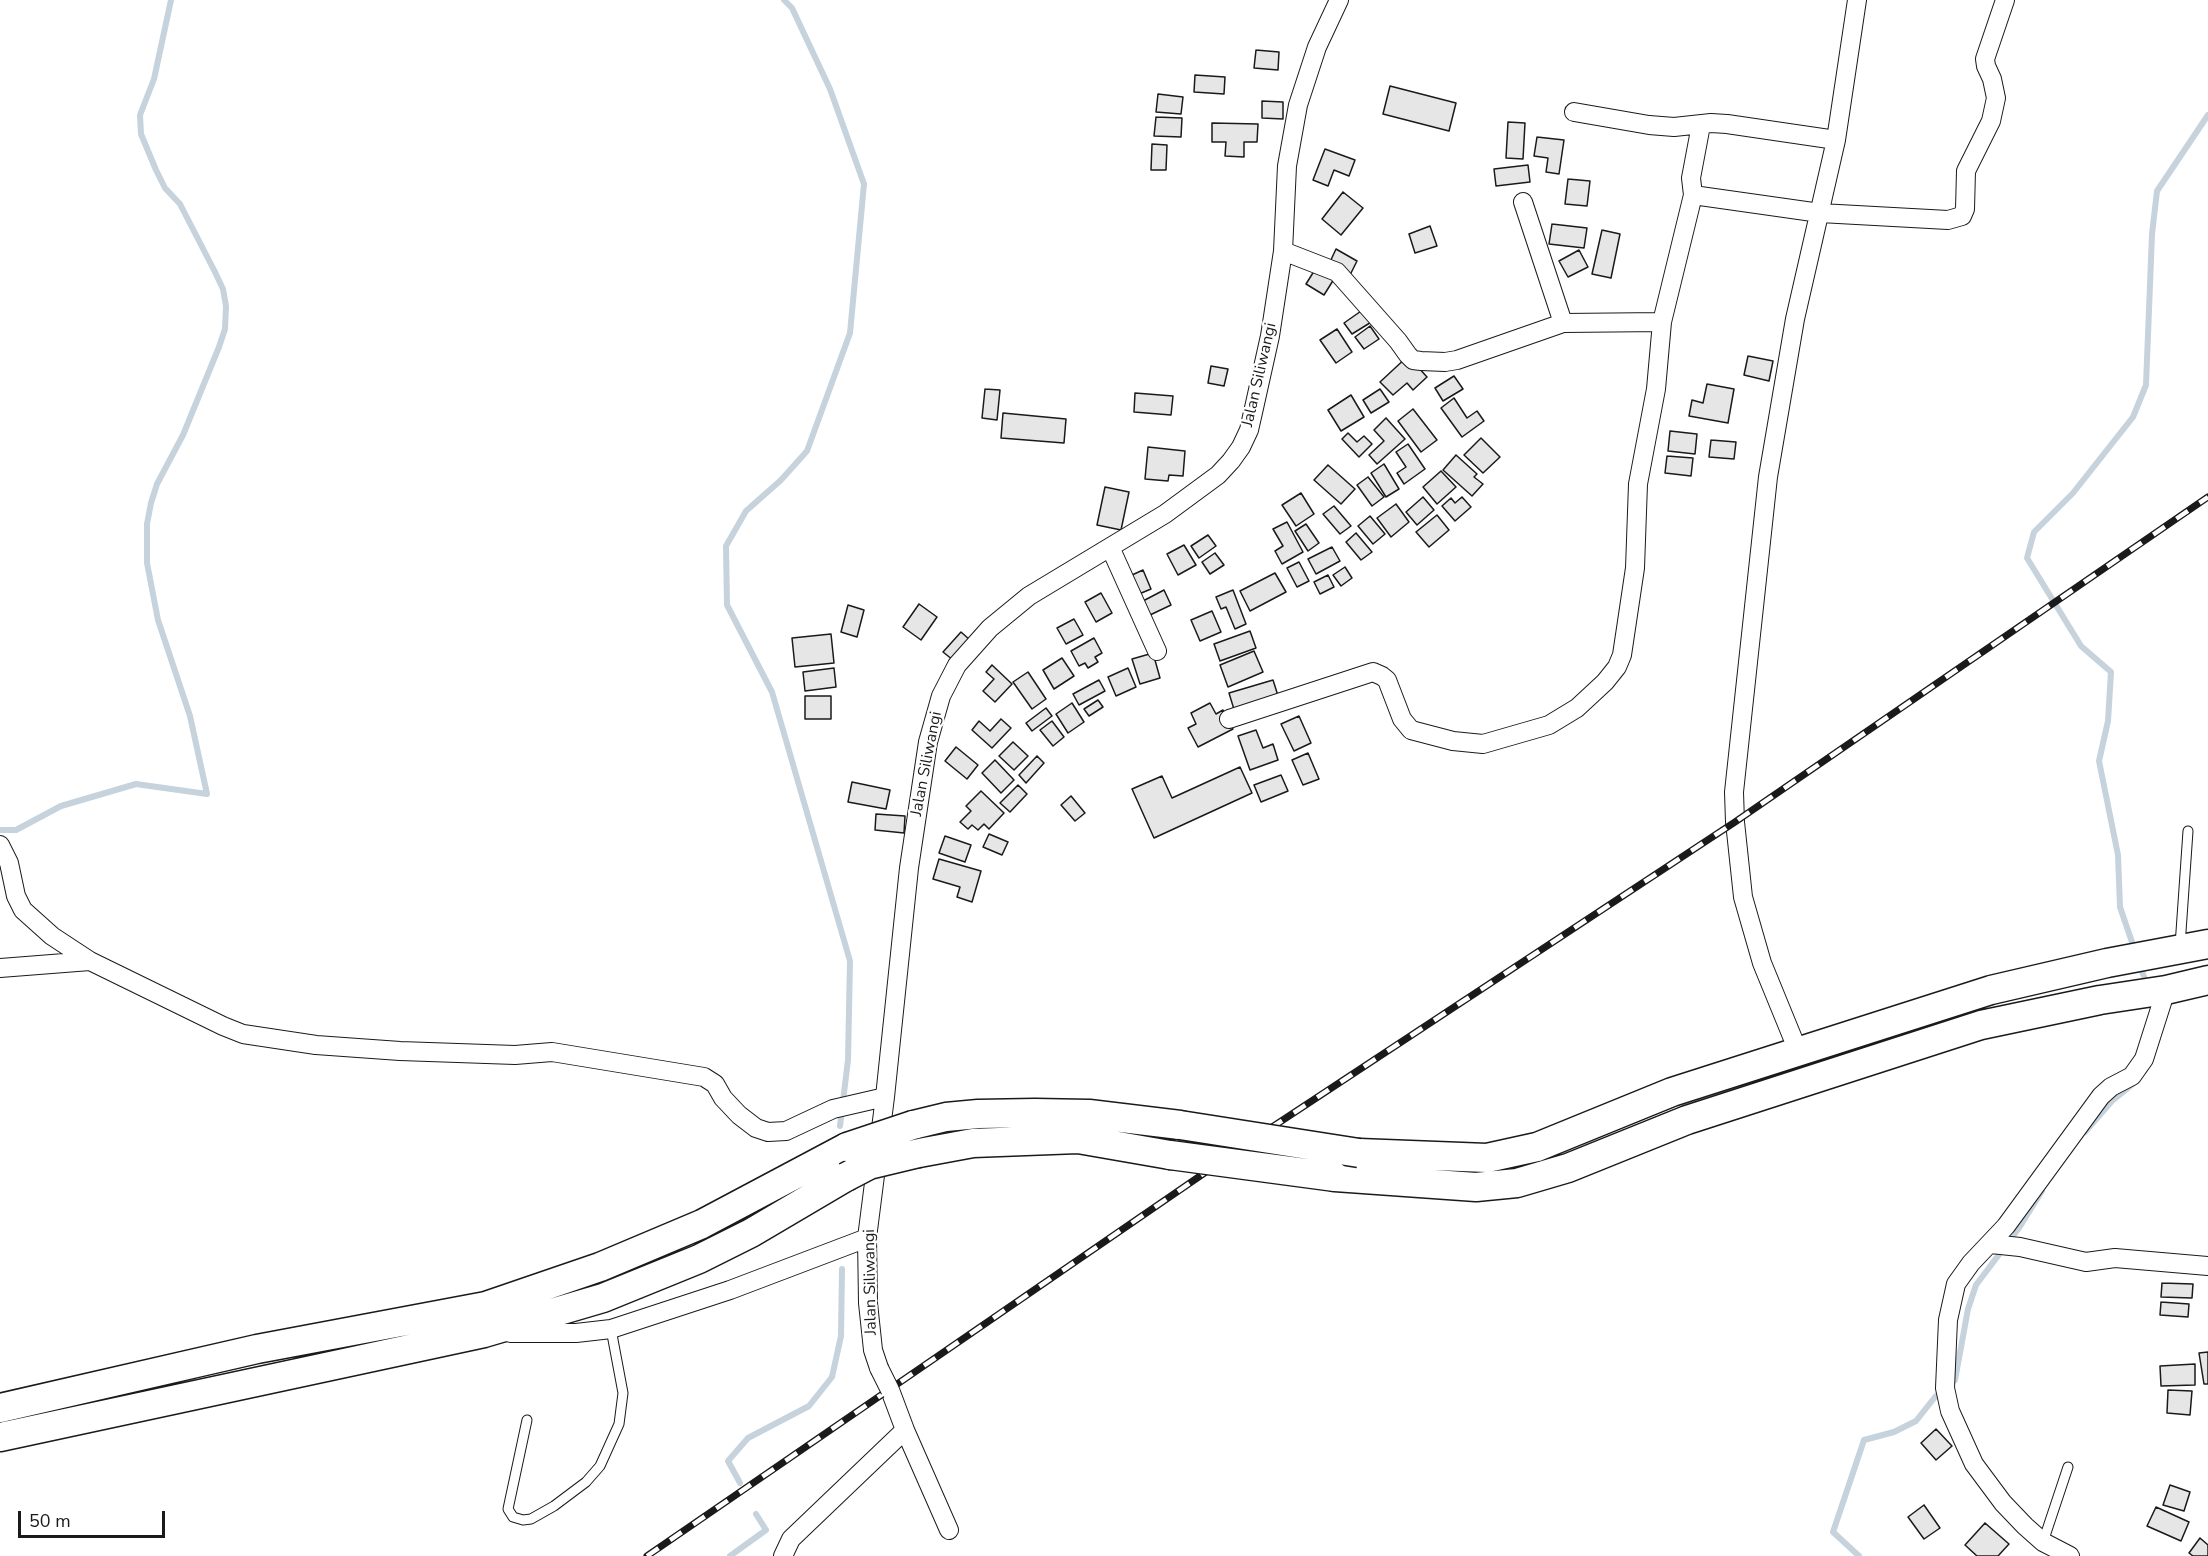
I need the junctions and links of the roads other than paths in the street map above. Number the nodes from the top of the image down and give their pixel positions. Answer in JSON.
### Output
{"nodes":[{"id":1,"x":1339,"y":0,"type":"edge"},
{"id":2,"x":1857,"y":0,"type":"edge"},
{"id":3,"x":2005,"y":0,"type":"edge"},
{"id":4,"x":1574,"y":112,"type":"dead end"},
{"id":5,"x":1701,"y":125,"type":"junction"},
{"id":6,"x":1836,"y":140,"type":"junction"},
{"id":7,"x":1693,"y":195,"type":"junction"},
{"id":8,"x":1523,"y":202,"type":"dead end"},
{"id":9,"x":1820,"y":213,"type":"junction"},
{"id":10,"x":1283,"y":251,"type":"junction"},
{"id":11,"x":1563,"y":322,"type":"junction"},
{"id":12,"x":1662,"y":322,"type":"junction"},
{"id":13,"x":1110,"y":547,"type":"junction"},
{"id":14,"x":1157,"y":651,"type":"dead end"},
{"id":15,"x":1229,"y":719,"type":"dead end"},
{"id":16,"x":2187,"y":831,"type":"dead end"},
{"id":17,"x":0,"y":845,"type":"edge"},
{"id":18,"x":2208,"y":944,"type":"edge"},
{"id":19,"x":2180,"y":949,"type":"junction"},
{"id":20,"x":90,"y":961,"type":"junction"},
{"id":21,"x":0,"y":968,"type":"edge"},
{"id":22,"x":2208,"y":980,"type":"edge"},
{"id":23,"x":2166,"y":990,"type":"junction"},
{"id":24,"x":1797,"y":1051,"type":"junction"},
{"id":25,"x":885,"y":1097,"type":"junction"},
{"id":26,"x":867,"y":1238,"type":"junction"},
{"id":27,"x":1991,"y":1244,"type":"junction"},
{"id":28,"x":2208,"y":1266,"type":"edge"},
{"id":29,"x":611,"y":1329,"type":"junction"},
{"id":30,"x":484,"y":1333,"type":"junction"},
{"id":31,"x":0,"y":1408,"type":"edge"},
{"id":32,"x":527,"y":1420,"type":"dead end"},
{"id":33,"x":905,"y":1430,"type":"junction"},
{"id":34,"x":0,"y":1437,"type":"edge"},
{"id":35,"x":2068,"y":1467,"type":"dead end"},
{"id":36,"x":949,"y":1530,"type":"dead end"},
{"id":37,"x":2043,"y":1542,"type":"junction"},
{"id":38,"x":783,"y":1556,"type":"edge"},
{"id":39,"x":2070,"y":1556,"type":"edge"}],
"edges":[{"from":1,"to":10,"type":"street","name":"Jalan Siliwangi"},
{"from":2,"to":6,"type":"street"},
{"from":3,"to":9,"type":"street"},
{"from":4,"to":5,"type":"street"},
{"from":5,"to":6,"type":"street"},
{"from":5,"to":7,"type":"street"},
{"from":6,"to":9,"type":"street"},
{"from":7,"to":9,"type":"street"},
{"from":7,"to":12,"type":"street"},
{"from":8,"to":11,"type":"street"},
{"from":9,"to":24,"type":"street"},
{"from":10,"to":11,"type":"street"},
{"from":10,"to":13,"type":"street","name":"Jalan Siliwangi"},
{"from":11,"to":12,"type":"street"},
{"from":12,"to":15,"type":"street"},
{"from":13,"to":14,"type":"street"},
{"from":13,"to":25,"type":"street","name":"Jalan Siliwangi"},
{"from":16,"to":19,"type":"lane"},
{"from":17,"to":20,"type":"street"},
{"from":18,"to":19,"type":"main road"},
{"from":19,"to":24,"type":"main road"},
{"from":20,"to":21,"type":"street"},
{"from":20,"to":25,"type":"street"},
{"from":22,"to":23,"type":"main road"},
{"from":23,"to":27,"type":"street"},
{"from":23,"to":30,"type":"main road","bridge":true},
{"from":24,"to":31,"type":"main road","bridge":true},
{"from":25,"to":26,"type":"street","name":"Jalan Siliwangi"},
{"from":26,"to":29,"type":"street"},
{"from":26,"to":33,"type":"street","name":"Jalan Siliwangi","bridge":true},
{"from":27,"to":28,"type":"street"},
{"from":27,"to":37,"type":"street"},
{"from":29,"to":30,"type":"street"},
{"from":29,"to":32,"type":"lane"},
{"from":30,"to":34,"type":"main road"},
{"from":33,"to":36,"type":"street","name":"Jalan Siliwangi"},
{"from":33,"to":38,"type":"street"},
{"from":35,"to":37,"type":"lane"},
{"from":37,"to":39,"type":"street"}]}
